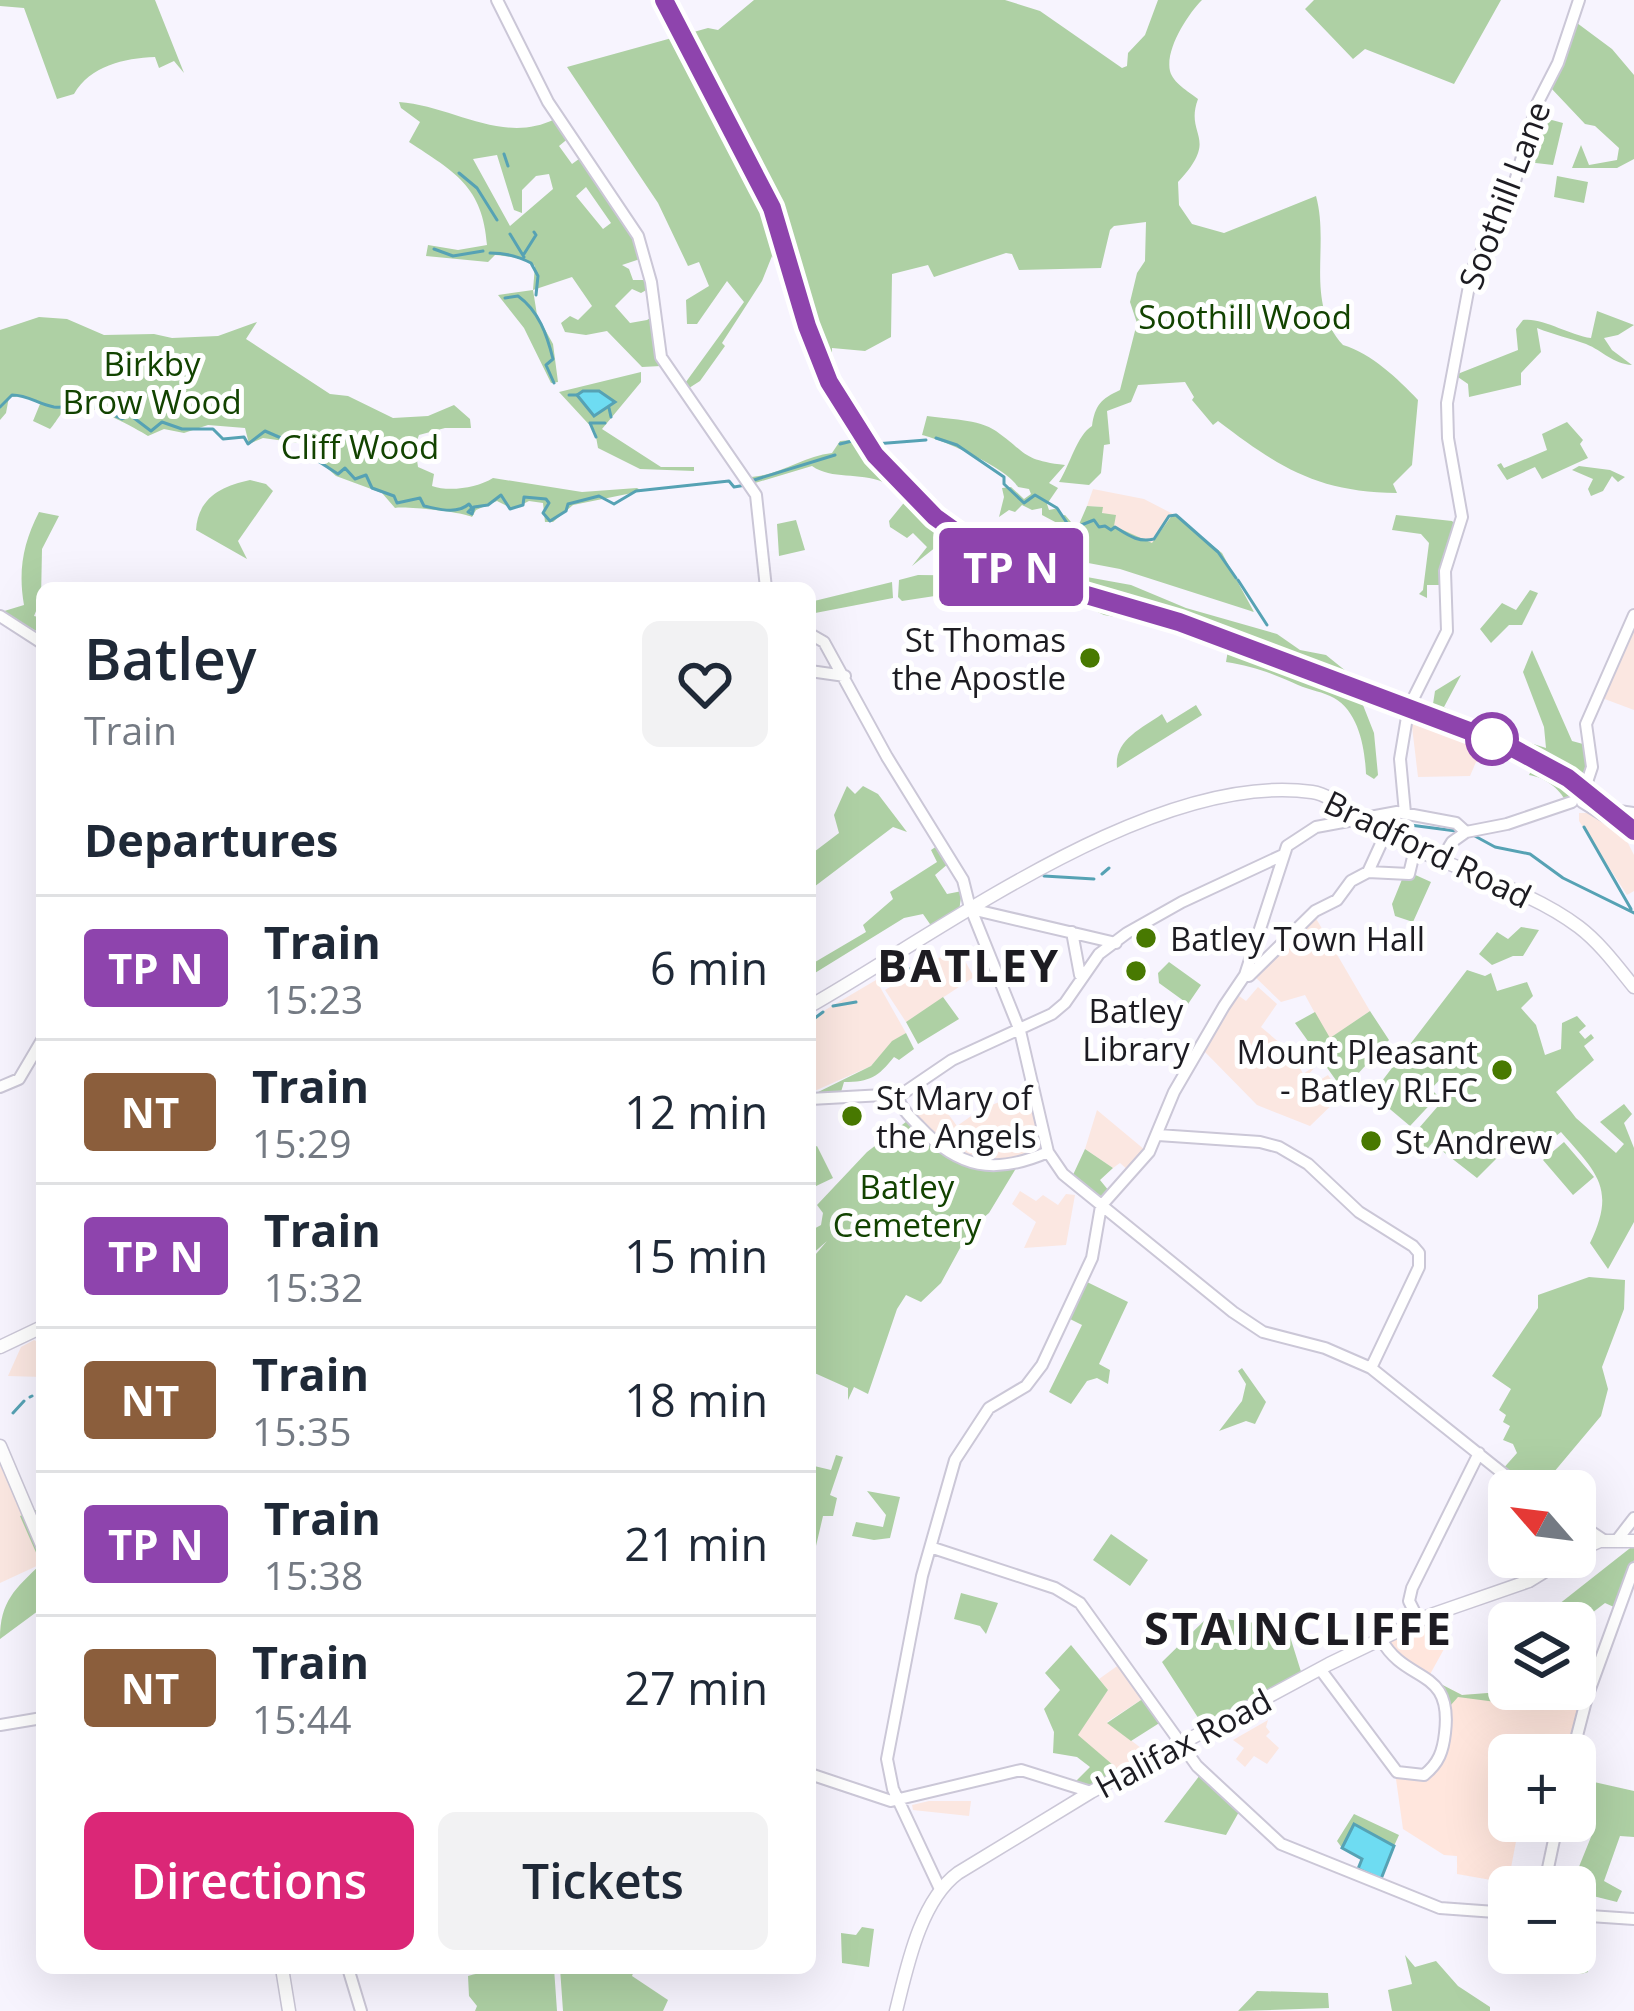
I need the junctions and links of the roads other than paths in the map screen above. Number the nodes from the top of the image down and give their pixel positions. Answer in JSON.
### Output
{"nodes":[{"id":1,"x":497,"y":0,"type":"edge"},
{"id":2,"x":1580,"y":0,"type":"edge"},
{"id":3,"x":765,"y":582,"type":"edge"},
{"id":4,"x":1634,"y":614,"type":"edge"},
{"id":5,"x":0,"y":616,"type":"edge"},
{"id":6,"x":816,"y":637,"type":"edge"},
{"id":7,"x":36,"y":639,"type":"edge"},
{"id":8,"x":816,"y":671,"type":"edge"},
{"id":9,"x":845,"y":676,"type":"junction"},
{"id":10,"x":1579,"y":799,"type":"junction"},
{"id":11,"x":1634,"y":812,"type":"edge"},
{"id":12,"x":1405,"y":813,"type":"junction"},
{"id":13,"x":1357,"y":820,"type":"junction"},
{"id":14,"x":1466,"y":832,"type":"junction"},
{"id":15,"x":1111,"y":835,"type":"junction"},
{"id":16,"x":1385,"y":835,"type":"junction"},
{"id":17,"x":1415,"y":849,"type":"junction"},
{"id":18,"x":1094,"y":850,"type":"dead end"},
{"id":19,"x":1283,"y":855,"type":"junction"},
{"id":20,"x":1441,"y":860,"type":"junction"},
{"id":21,"x":1368,"y":872,"type":"junction"},
{"id":22,"x":987,"y":900,"type":"junction"},
{"id":23,"x":970,"y":909,"type":"junction"},
{"id":24,"x":994,"y":915,"type":"junction"},
{"id":25,"x":1072,"y":932,"type":"junction"},
{"id":26,"x":1107,"y":944,"type":"junction"},
{"id":27,"x":1085,"y":964,"type":"junction"},
{"id":28,"x":1249,"y":976,"type":"dead end"},
{"id":29,"x":1634,"y":987,"type":"edge"},
{"id":30,"x":816,"y":1002,"type":"edge"},
{"id":31,"x":1020,"y":1031,"type":"junction"},
{"id":32,"x":36,"y":1050,"type":"edge"},
{"id":33,"x":0,"y":1087,"type":"edge"},
{"id":34,"x":897,"y":1095,"type":"junction"},
{"id":35,"x":816,"y":1099,"type":"edge"},
{"id":36,"x":1158,"y":1135,"type":"junction"},
{"id":37,"x":1048,"y":1152,"type":"junction"},
{"id":38,"x":1101,"y":1206,"type":"junction"},
{"id":39,"x":36,"y":1330,"type":"edge"},
{"id":40,"x":0,"y":1347,"type":"edge"},
{"id":41,"x":1371,"y":1368,"type":"junction"},
{"id":42,"x":0,"y":1446,"type":"edge"},
{"id":43,"x":1479,"y":1453,"type":"junction"},
{"id":44,"x":1500,"y":1470,"type":"edge"},
{"id":45,"x":1634,"y":1518,"type":"edge"},
{"id":46,"x":36,"y":1531,"type":"edge"},
{"id":47,"x":1596,"y":1532,"type":"edge"},
{"id":48,"x":1611,"y":1540,"type":"junction"},
{"id":49,"x":1634,"y":1541,"type":"edge"},
{"id":50,"x":1596,"y":1545,"type":"edge"},
{"id":51,"x":933,"y":1548,"type":"junction"},
{"id":52,"x":1634,"y":1568,"type":"edge"},
{"id":53,"x":1530,"y":1578,"type":"edge"},
{"id":54,"x":1419,"y":1621,"type":"junction"},
{"id":55,"x":1381,"y":1639,"type":"junction"},
{"id":56,"x":1320,"y":1669,"type":"junction"},
{"id":57,"x":36,"y":1719,"type":"edge"},
{"id":58,"x":0,"y":1724,"type":"edge"},
{"id":59,"x":1577,"y":1734,"type":"edge"},
{"id":60,"x":1180,"y":1743,"type":"junction"},
{"id":61,"x":816,"y":1776,"type":"edge"},
{"id":62,"x":1091,"y":1792,"type":"junction"},
{"id":63,"x":898,"y":1801,"type":"junction"},
{"id":64,"x":940,"y":1889,"type":"junction"},
{"id":65,"x":1488,"y":1911,"type":"edge"},
{"id":66,"x":1596,"y":1916,"type":"edge"},
{"id":67,"x":1634,"y":1919,"type":"edge"},
{"id":68,"x":284,"y":1974,"type":"edge"},
{"id":69,"x":350,"y":1974,"type":"edge"},
{"id":70,"x":289,"y":2011,"type":"edge"},
{"id":71,"x":361,"y":2011,"type":"edge"},
{"id":72,"x":896,"y":2011,"type":"edge"}],
"edges":[{"from":1,"to":3,"type":"street"},
{"from":2,"to":12,"type":"street","name":"Soothill Lane"},
{"from":4,"to":10,"type":"street"},
{"from":5,"to":7,"type":"street"},
{"from":6,"to":9,"type":"street"},
{"from":8,"to":9,"type":"street"},
{"from":9,"to":23,"type":"street"},
{"from":10,"to":11,"type":"street"},
{"from":10,"to":14,"type":"street"},
{"from":12,"to":13,"type":"street"},
{"from":12,"to":14,"type":"street"},
{"from":13,"to":15,"type":"main road","name":"Bradford Road"},
{"from":13,"to":16,"type":"main road","name":"Bradford Road"},
{"from":13,"to":19,"type":"street"},
{"from":14,"to":20,"type":"street"},
{"from":15,"to":18,"type":"main road"},
{"from":15,"to":22,"type":"main road","name":"Bradford Road"},
{"from":16,"to":17,"type":"main road","name":"Bradford Road"},
{"from":16,"to":21,"type":"street"},
{"from":17,"to":20,"type":"main road","name":"Bradford Road"},
{"from":17,"to":21,"type":"street"},
{"from":19,"to":26,"type":"street"},
{"from":19,"to":36,"type":"street"},
{"from":20,"to":29,"type":"main road","name":"Bradford Road"},
{"from":21,"to":28,"type":"street"},
{"from":22,"to":23,"type":"main road","name":"Bradford Road"},
{"from":22,"to":24,"type":"street"},
{"from":23,"to":24,"type":"street"},
{"from":23,"to":30,"type":"main road","name":"Bradford Road"},
{"from":23,"to":31,"type":"street"},
{"from":24,"to":25,"type":"street"},
{"from":25,"to":26,"type":"street"},
{"from":25,"to":27,"type":"street"},
{"from":26,"to":27,"type":"street"},
{"from":27,"to":31,"type":"street"},
{"from":31,"to":34,"type":"street"},
{"from":31,"to":37,"type":"street"},
{"from":32,"to":33,"type":"street"},
{"from":34,"to":35,"type":"street"},
{"from":34,"to":37,"type":"street"},
{"from":36,"to":38,"type":"street"},
{"from":36,"to":41,"type":"street"},
{"from":37,"to":38,"type":"street"},
{"from":38,"to":41,"type":"street"},
{"from":38,"to":51,"type":"street"},
{"from":39,"to":40,"type":"main road"},
{"from":41,"to":43,"type":"street"},
{"from":42,"to":46,"type":"main road"},
{"from":43,"to":44,"type":"street"},
{"from":43,"to":54,"type":"street"},
{"from":45,"to":48,"type":"street"},
{"from":47,"to":48,"type":"street"},
{"from":48,"to":49,"type":"main road","name":"Halifax Road"},
{"from":48,"to":50,"type":"main road","name":"Halifax Road"},
{"from":51,"to":60,"type":"street"},
{"from":51,"to":63,"type":"street"},
{"from":52,"to":59,"type":"street"},
{"from":53,"to":54,"type":"main road","name":"Halifax Road"},
{"from":54,"to":55,"type":"main road","name":"Halifax Road"},
{"from":55,"to":56,"type":"main road","name":"Halifax Road"},
{"from":55,"to":56,"type":"street"},
{"from":56,"to":60,"type":"main road","name":"Halifax Road"},
{"from":57,"to":58,"type":"street"},
{"from":60,"to":62,"type":"main road","name":"Halifax Road"},
{"from":60,"to":65,"type":"street"},
{"from":61,"to":63,"type":"street"},
{"from":62,"to":63,"type":"street"},
{"from":62,"to":64,"type":"main road","name":"Halifax Road"},
{"from":63,"to":64,"type":"street"},
{"from":64,"to":72,"type":"main road"},
{"from":66,"to":67,"type":"street"},
{"from":68,"to":70,"type":"main road"},
{"from":69,"to":71,"type":"street"}]}
